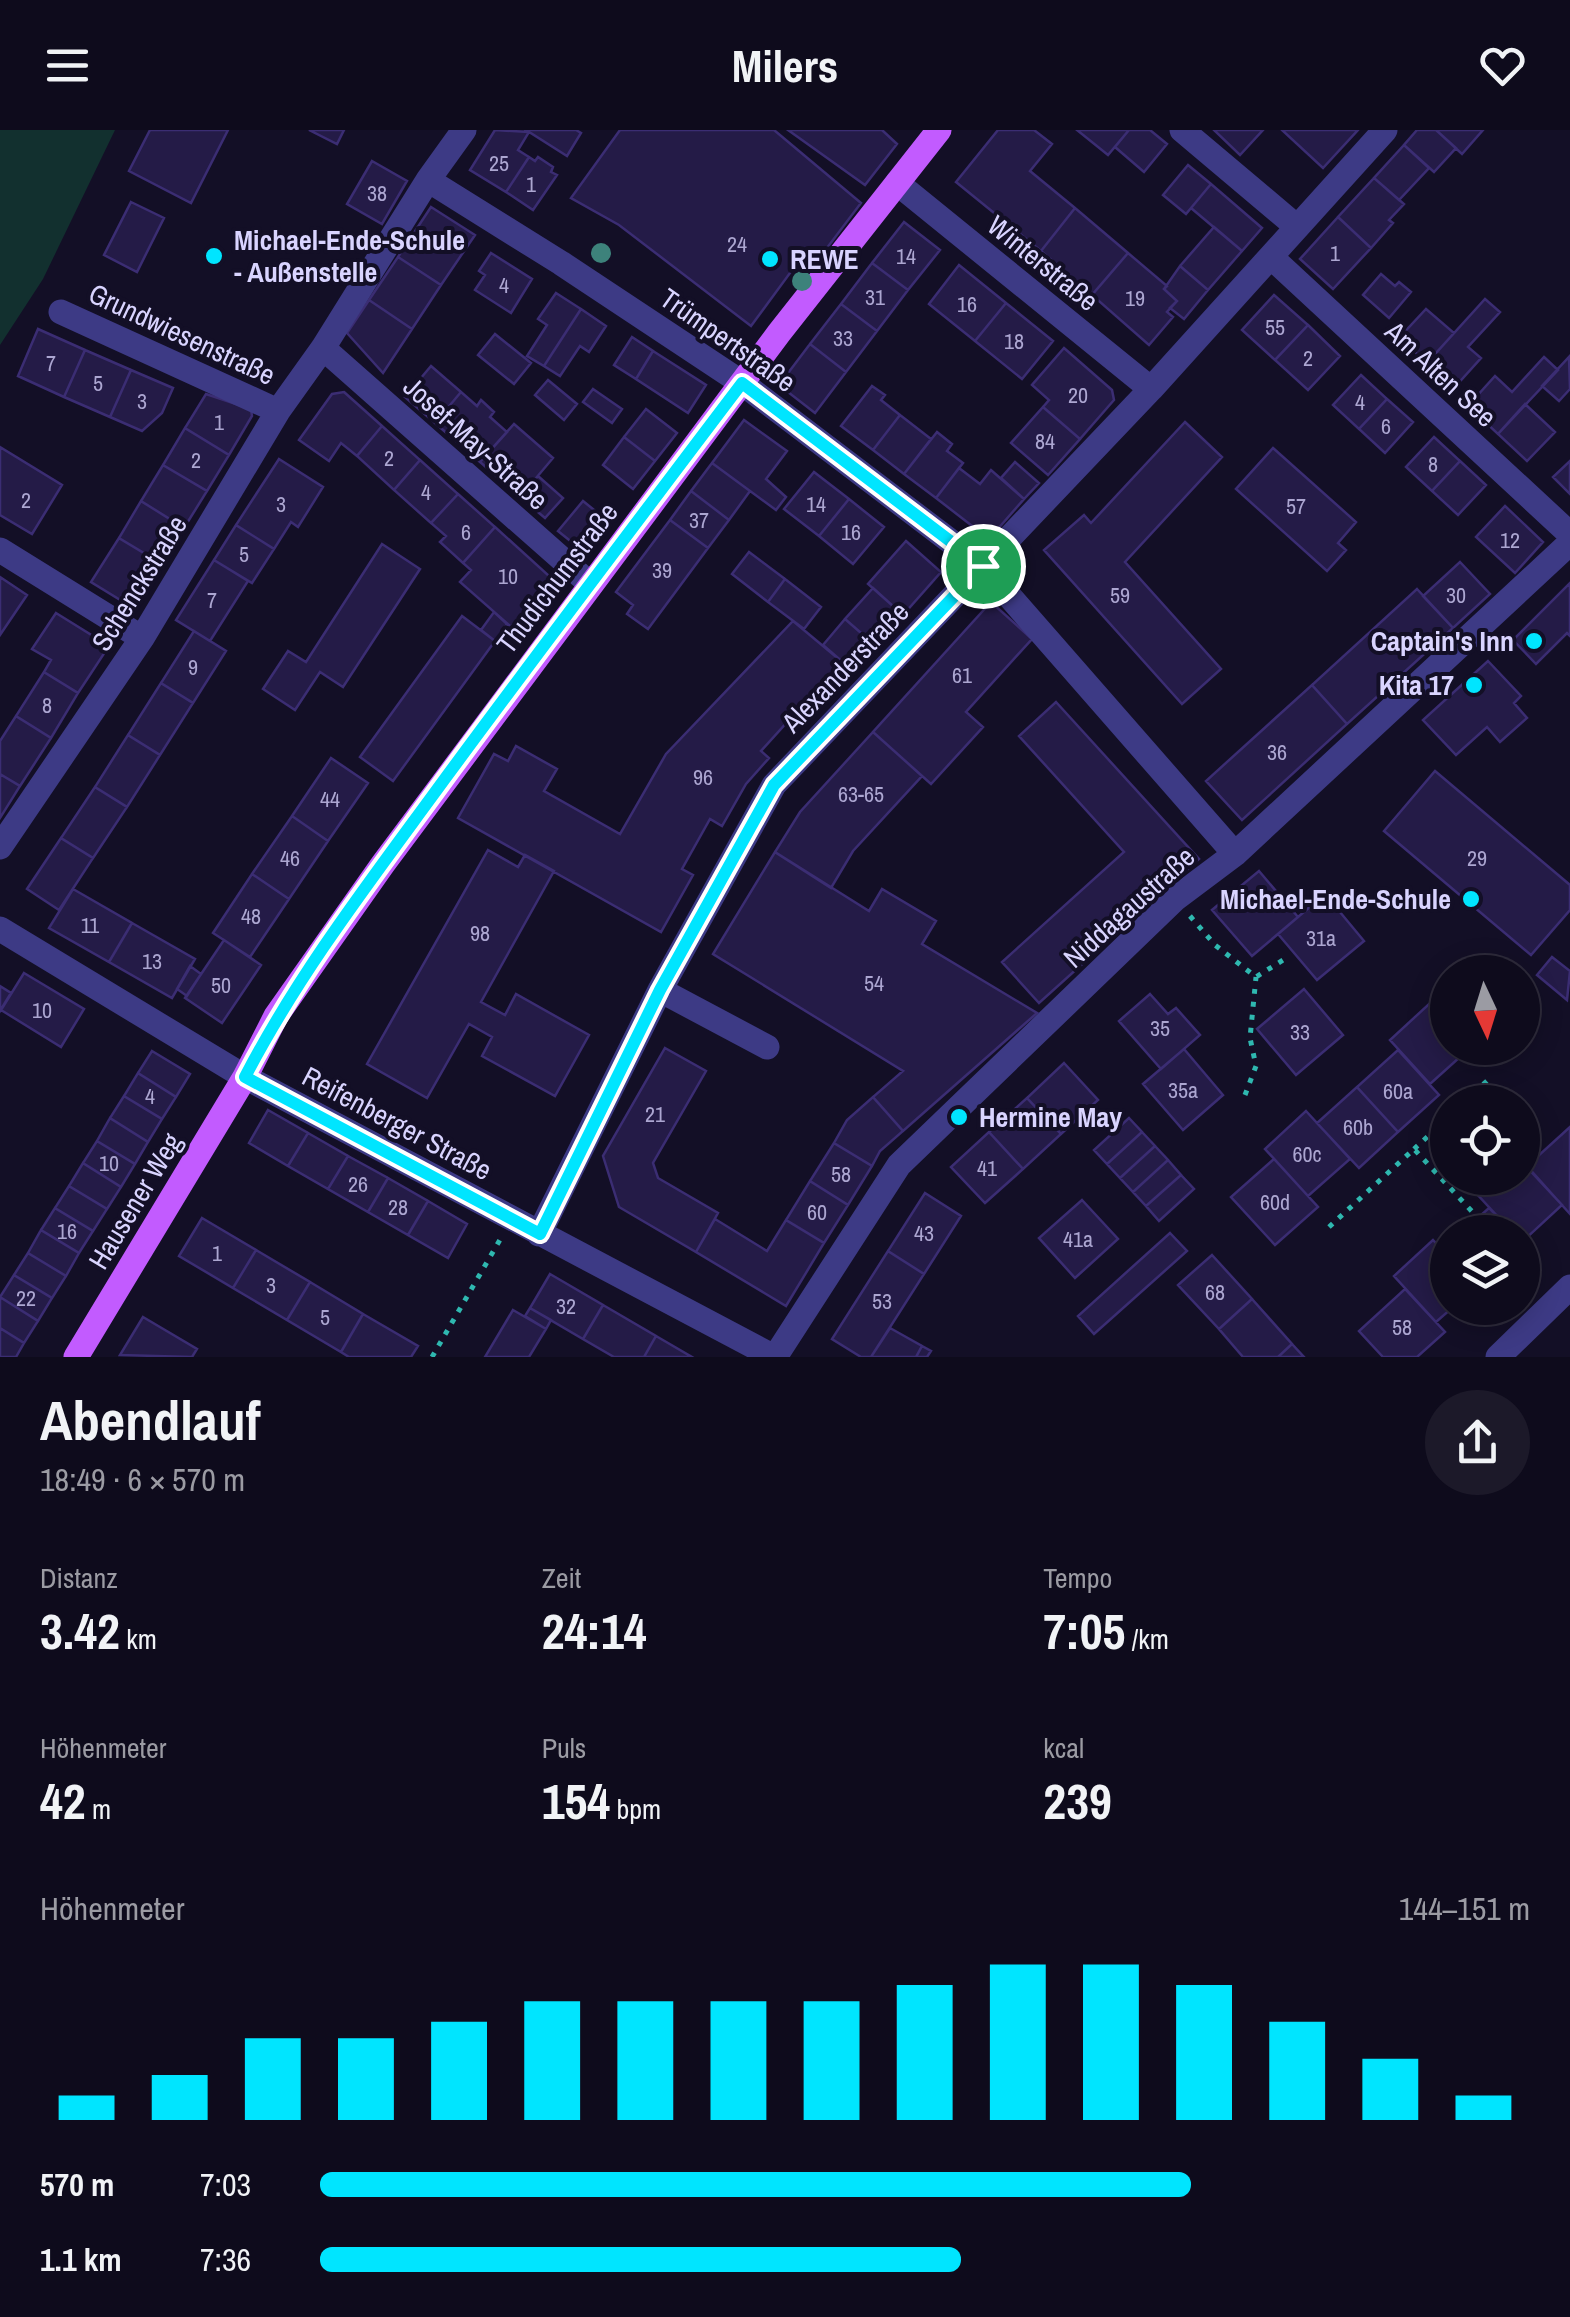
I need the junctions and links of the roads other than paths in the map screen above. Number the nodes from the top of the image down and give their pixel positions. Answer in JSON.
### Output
{"nodes":[{"id":1,"x":464,"y":130,"type":"edge"},
{"id":2,"x":939,"y":130,"type":"edge"},
{"id":3,"x":1182,"y":130,"type":"edge"},
{"id":4,"x":1386,"y":130,"type":"edge"},
{"id":5,"x":428,"y":180,"type":"junction"},
{"id":6,"x":897,"y":183,"type":"junction"},
{"id":7,"x":1297,"y":227,"type":"junction"},
{"id":8,"x":1271,"y":257,"type":"junction"},
{"id":9,"x":61,"y":312,"type":"dead end"},
{"id":10,"x":323,"y":348,"type":"junction"},
{"id":11,"x":742,"y":383,"type":"junction"},
{"id":12,"x":1151,"y":390,"type":"junction"},
{"id":13,"x":278,"y":410,"type":"junction"},
{"id":14,"x":1570,"y":534,"type":"edge"},
{"id":15,"x":1570,"y":543,"type":"edge"},
{"id":16,"x":0,"y":550,"type":"edge"},
{"id":17,"x":983,"y":566,"type":"junction"},
{"id":18,"x":589,"y":583,"type":"junction"},
{"id":19,"x":142,"y":638,"type":"junction"},
{"id":20,"x":0,"y":847,"type":"edge"},
{"id":21,"x":1235,"y":854,"type":"junction"},
{"id":22,"x":0,"y":929,"type":"edge"},
{"id":23,"x":660,"y":990,"type":"junction"},
{"id":24,"x":766,"y":1046,"type":"dead end"},
{"id":25,"x":245,"y":1077,"type":"junction"},
{"id":26,"x":540,"y":1234,"type":"junction"},
{"id":27,"x":1570,"y":1287,"type":"edge"},
{"id":28,"x":76,"y":1357,"type":"edge"},
{"id":29,"x":775,"y":1357,"type":"edge"},
{"id":30,"x":1498,"y":1357,"type":"edge"}],
"edges":[{"from":1,"to":5,"type":"street","name":"Schenckstraße"},
{"from":2,"to":6,"type":"main road","name":"Thudichumstraße"},
{"from":3,"to":7,"type":"street"},
{"from":4,"to":7,"type":"street","name":"Alexanderstraße"},
{"from":5,"to":10,"type":"street","name":"Schenckstraße"},
{"from":5,"to":11,"type":"street","name":"Trümpertstraße"},
{"from":6,"to":11,"type":"main road","name":"Thudichumstraße"},
{"from":6,"to":12,"type":"street","name":"Winterstraße"},
{"from":7,"to":8,"type":"street","name":"Alexanderstraße"},
{"from":8,"to":12,"type":"street","name":"Alexanderstraße"},
{"from":8,"to":14,"type":"street","name":"Am Alten See"},
{"from":9,"to":13,"type":"street","name":"Grundwiesenstraße"},
{"from":10,"to":13,"type":"street","name":"Schenckstraße"},
{"from":10,"to":18,"type":"street","name":"Josef-May-Straße"},
{"from":11,"to":17,"type":"street","name":"Trümpertstraße"},
{"from":11,"to":18,"type":"main road","name":"Thudichumstraße"},
{"from":12,"to":17,"type":"street","name":"Alexanderstraße"},
{"from":13,"to":19,"type":"street","name":"Schenckstraße"},
{"from":15,"to":21,"type":"street","name":"Niddagaustraße"},
{"from":16,"to":19,"type":"street"},
{"from":17,"to":21,"type":"street","name":"Trümpertstraße"},
{"from":17,"to":23,"type":"street","name":"Alexanderstraße"},
{"from":18,"to":25,"type":"main road","name":"Thudichumstraße"},
{"from":19,"to":20,"type":"street","name":"Schenckstraße"},
{"from":21,"to":29,"type":"street","name":"Niddagaustraße"},
{"from":22,"to":25,"type":"street","name":"Reifenberger Straße"},
{"from":23,"to":24,"type":"street"},
{"from":23,"to":26,"type":"street","name":"Alexanderstraße"},
{"from":25,"to":26,"type":"street","name":"Reifenberger Straße"},
{"from":25,"to":28,"type":"main road","name":"Hausener Weg"},
{"from":26,"to":29,"type":"street","name":"Reifenberger Straße"},
{"from":27,"to":30,"type":"street"}]}
